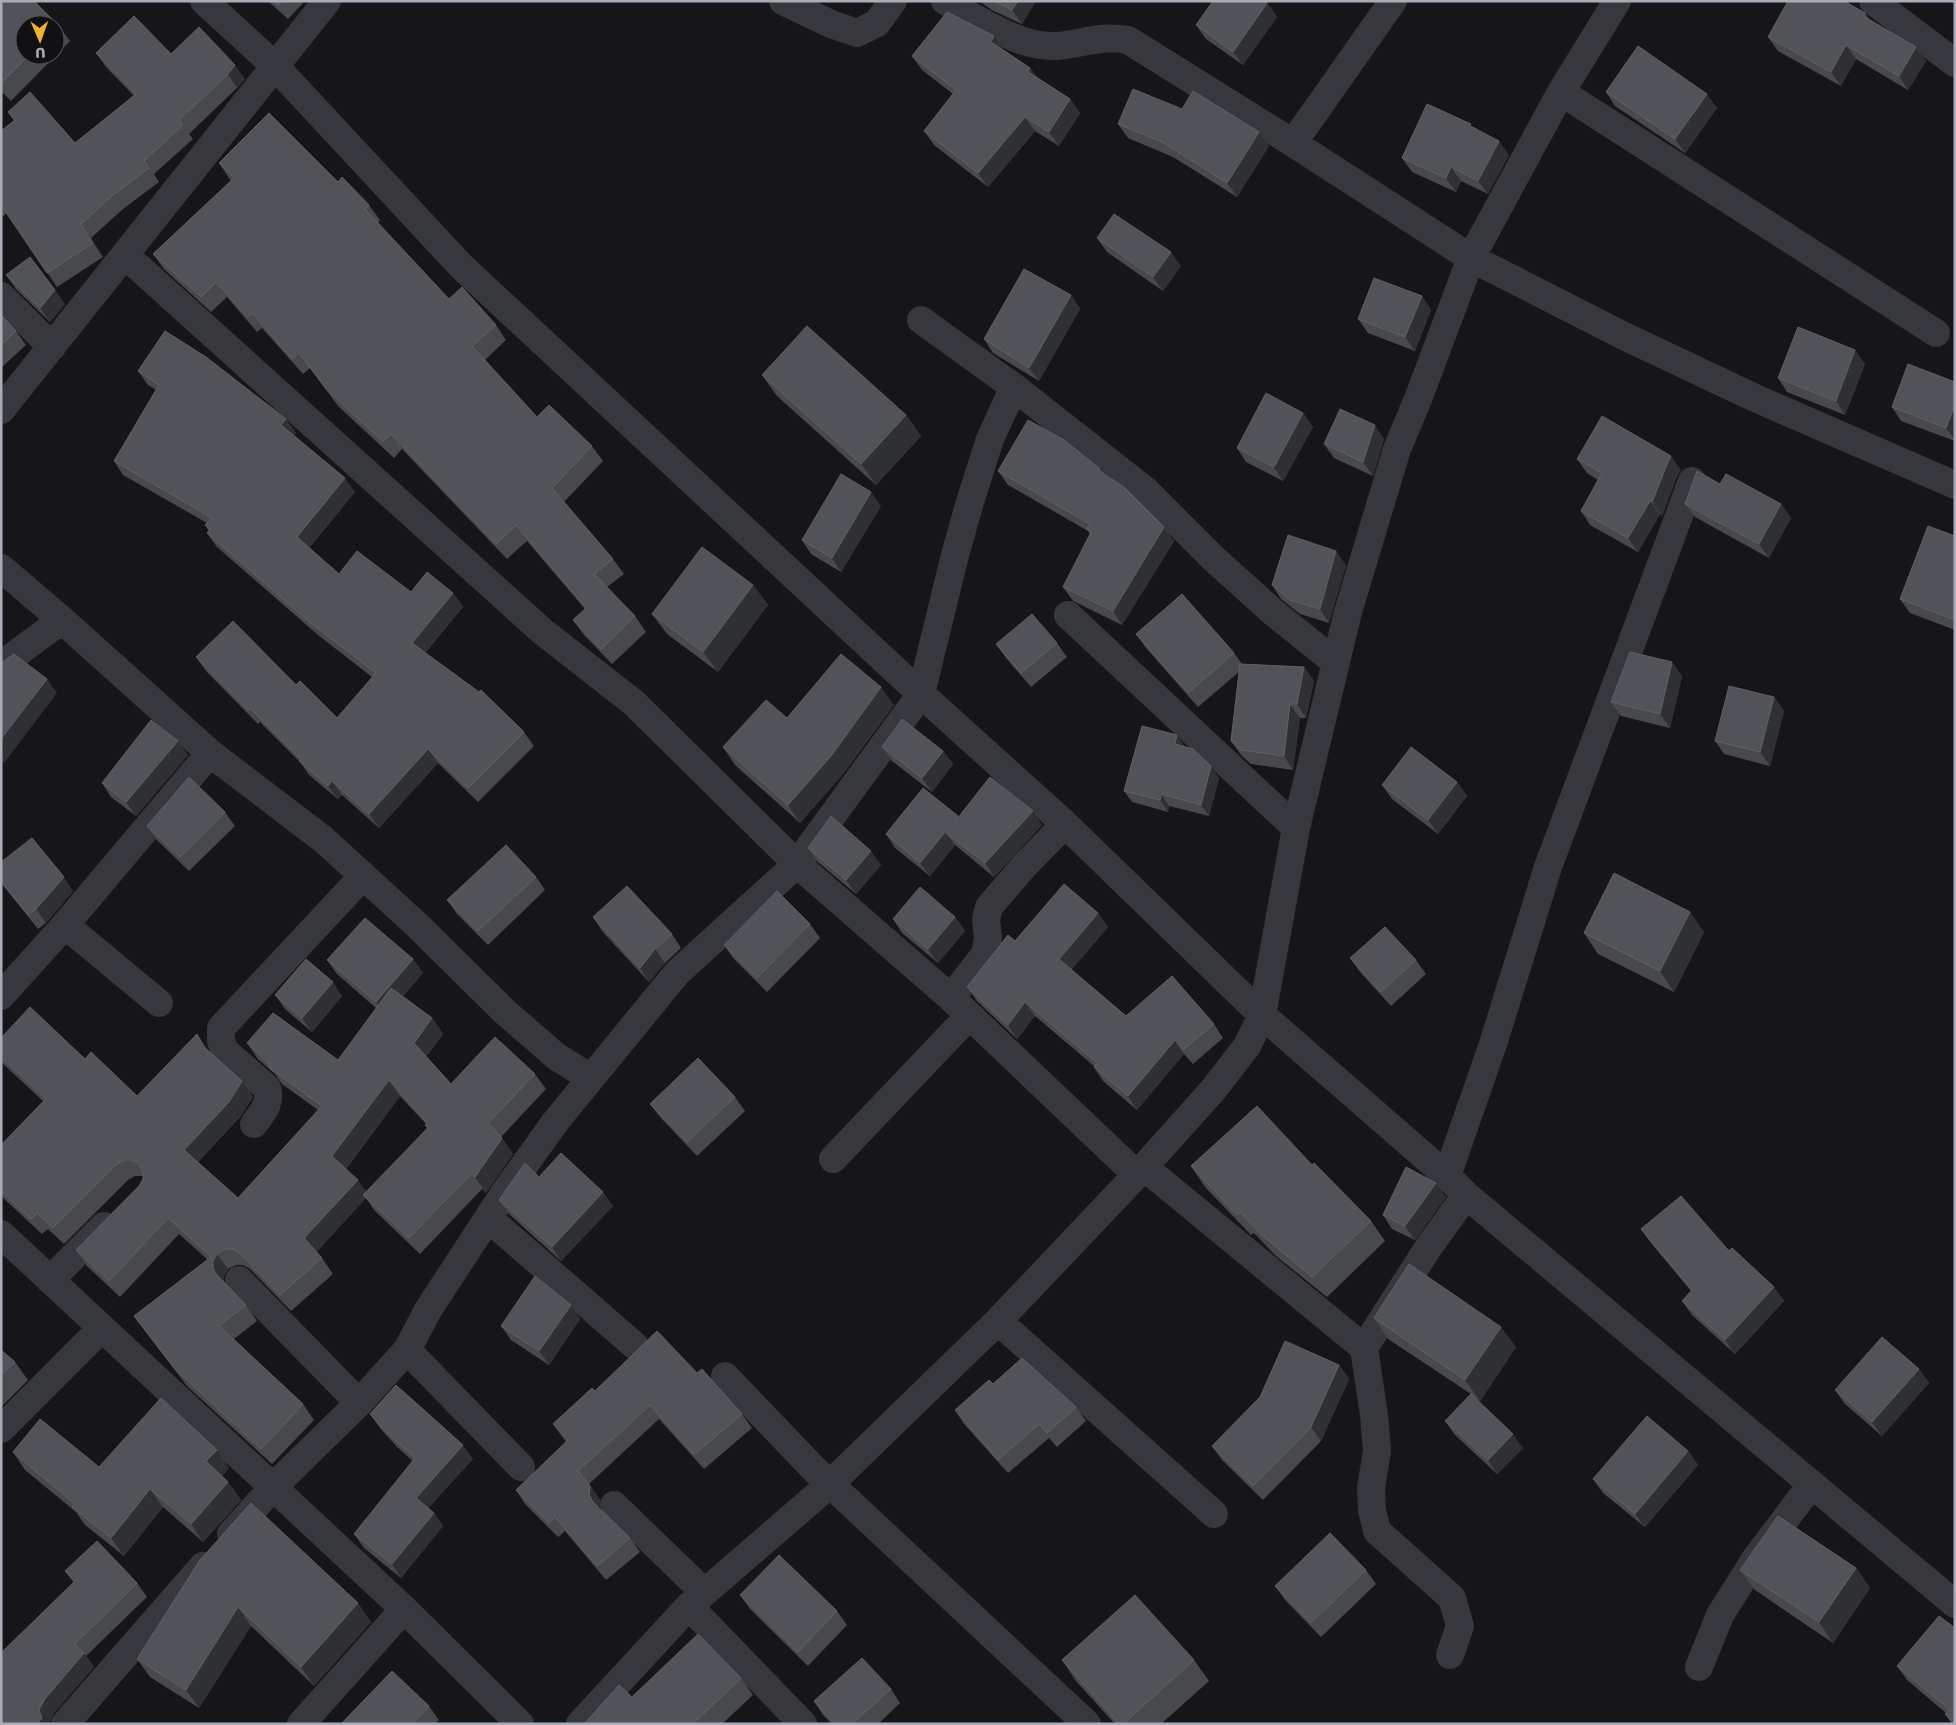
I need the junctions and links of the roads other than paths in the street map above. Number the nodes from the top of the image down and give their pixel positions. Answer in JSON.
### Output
{"nodes":[{"id":1,"x":204,"y":1,"type":"edge"},
{"id":2,"x":327,"y":1,"type":"edge"},
{"id":3,"x":783,"y":1,"type":"edge"},
{"id":4,"x":892,"y":1,"type":"edge"},
{"id":5,"x":945,"y":1,"type":"edge"},
{"id":6,"x":1393,"y":1,"type":"edge"},
{"id":7,"x":1617,"y":1,"type":"edge"},
{"id":8,"x":1873,"y":1,"type":"edge"},
{"id":9,"x":1955,"y":64,"type":"edge"},
{"id":10,"x":275,"y":66,"type":"junction"},
{"id":11,"x":1561,"y":92,"type":"junction"},
{"id":12,"x":1293,"y":143,"type":"junction"},
{"id":13,"x":125,"y":255,"type":"junction"},
{"id":14,"x":1471,"y":258,"type":"junction"},
{"id":15,"x":1,"y":296,"type":"edge"},
{"id":16,"x":921,"y":320,"type":"dead end"},
{"id":17,"x":1936,"y":333,"type":"dead end"},
{"id":18,"x":52,"y":347,"type":"junction"},
{"id":19,"x":1014,"y":387,"type":"junction"},
{"id":20,"x":1,"y":410,"type":"edge"},
{"id":21,"x":1692,"y":481,"type":"edge"},
{"id":22,"x":1955,"y":485,"type":"edge"},
{"id":23,"x":1,"y":568,"type":"edge"},
{"id":24,"x":1068,"y":615,"type":"dead end"},
{"id":25,"x":62,"y":620,"type":"junction"},
{"id":26,"x":1335,"y":662,"type":"junction"},
{"id":27,"x":1,"y":665,"type":"edge"},
{"id":28,"x":921,"y":694,"type":"junction"},
{"id":29,"x":210,"y":753,"type":"junction"},
{"id":30,"x":1065,"y":824,"type":"junction"},
{"id":31,"x":1296,"y":828,"type":"junction"},
{"id":32,"x":797,"y":864,"type":"junction"},
{"id":33,"x":363,"y":876,"type":"junction"},
{"id":34,"x":65,"y":925,"type":"junction"},
{"id":35,"x":1,"y":996,"type":"edge"},
{"id":36,"x":159,"y":1003,"type":"dead end"},
{"id":37,"x":960,"y":1007,"type":"junction"},
{"id":38,"x":1262,"y":1015,"type":"junction"},
{"id":39,"x":591,"y":1078,"type":"junction"},
{"id":40,"x":254,"y":1124,"type":"dead end"},
{"id":41,"x":833,"y":1159,"type":"dead end"},
{"id":42,"x":1140,"y":1170,"type":"junction"},
{"id":43,"x":1447,"y":1176,"type":"junction"},
{"id":44,"x":1466,"y":1196,"type":"junction"},
{"id":45,"x":118,"y":1212,"type":"edge"},
{"id":46,"x":488,"y":1218,"type":"junction"},
{"id":47,"x":1,"y":1234,"type":"edge"},
{"id":48,"x":50,"y":1280,"type":"junction"},
{"id":49,"x":239,"y":1280,"type":"dead end"},
{"id":50,"x":998,"y":1321,"type":"junction"},
{"id":51,"x":102,"y":1328,"type":"junction"},
{"id":52,"x":634,"y":1345,"type":"dead end"},
{"id":53,"x":1364,"y":1348,"type":"junction"},
{"id":54,"x":407,"y":1350,"type":"junction"},
{"id":55,"x":725,"y":1376,"type":"dead end"},
{"id":56,"x":359,"y":1403,"type":"junction"},
{"id":57,"x":1,"y":1429,"type":"edge"},
{"id":58,"x":521,"y":1467,"type":"dead end"},
{"id":59,"x":830,"y":1484,"type":"junction"},
{"id":60,"x":1811,"y":1485,"type":"junction"},
{"id":61,"x":273,"y":1487,"type":"junction"},
{"id":62,"x":614,"y":1505,"type":"dead end"},
{"id":63,"x":1214,"y":1514,"type":"dead end"},
{"id":64,"x":696,"y":1599,"type":"junction"},
{"id":65,"x":1955,"y":1604,"type":"edge"},
{"id":66,"x":404,"y":1609,"type":"junction"},
{"id":67,"x":1450,"y":1654,"type":"dead end"},
{"id":68,"x":1699,"y":1667,"type":"dead end"},
{"id":69,"x":65,"y":1724,"type":"edge"},
{"id":70,"x":301,"y":1724,"type":"edge"},
{"id":71,"x":520,"y":1724,"type":"edge"},
{"id":72,"x":580,"y":1724,"type":"edge"},
{"id":73,"x":803,"y":1724,"type":"edge"},
{"id":74,"x":1087,"y":1724,"type":"edge"}],
"edges":[{"from":1,"to":10,"type":"street"},
{"from":2,"to":10,"type":"street"},
{"from":3,"to":4,"type":"street"},
{"from":5,"to":12,"type":"street"},
{"from":6,"to":12,"type":"street"},
{"from":7,"to":11,"type":"street"},
{"from":8,"to":9,"type":"street"},
{"from":10,"to":13,"type":"street"},
{"from":10,"to":28,"type":"street"},
{"from":11,"to":14,"type":"street"},
{"from":11,"to":17,"type":"street"},
{"from":12,"to":14,"type":"street"},
{"from":13,"to":18,"type":"street"},
{"from":13,"to":32,"type":"street"},
{"from":14,"to":22,"type":"street"},
{"from":14,"to":26,"type":"street"},
{"from":15,"to":18,"type":"street"},
{"from":16,"to":19,"type":"street"},
{"from":18,"to":20,"type":"street"},
{"from":19,"to":26,"type":"street"},
{"from":19,"to":28,"type":"street"},
{"from":21,"to":43,"type":"street"},
{"from":23,"to":25,"type":"street"},
{"from":24,"to":31,"type":"street"},
{"from":25,"to":27,"type":"street"},
{"from":25,"to":29,"type":"street"},
{"from":26,"to":31,"type":"street"},
{"from":28,"to":30,"type":"street"},
{"from":28,"to":32,"type":"street"},
{"from":29,"to":33,"type":"street"},
{"from":29,"to":34,"type":"street"},
{"from":30,"to":37,"type":"street"},
{"from":30,"to":38,"type":"street"},
{"from":31,"to":38,"type":"street"},
{"from":32,"to":37,"type":"street"},
{"from":32,"to":39,"type":"street"},
{"from":33,"to":39,"type":"street"},
{"from":33,"to":40,"type":"street"},
{"from":34,"to":35,"type":"street"},
{"from":34,"to":36,"type":"street"},
{"from":37,"to":41,"type":"street"},
{"from":37,"to":42,"type":"street"},
{"from":38,"to":42,"type":"street"},
{"from":38,"to":43,"type":"street"},
{"from":39,"to":46,"type":"street"},
{"from":42,"to":50,"type":"street"},
{"from":42,"to":53,"type":"street"},
{"from":43,"to":44,"type":"street"},
{"from":44,"to":53,"type":"street"},
{"from":44,"to":60,"type":"street"},
{"from":45,"to":48,"type":"street"},
{"from":46,"to":52,"type":"street"},
{"from":46,"to":54,"type":"street"},
{"from":47,"to":48,"type":"street"},
{"from":48,"to":51,"type":"street"},
{"from":49,"to":56,"type":"street"},
{"from":50,"to":59,"type":"street"},
{"from":50,"to":63,"type":"street"},
{"from":51,"to":57,"type":"street"},
{"from":51,"to":61,"type":"street"},
{"from":53,"to":67,"type":"street"},
{"from":54,"to":56,"type":"street"},
{"from":54,"to":58,"type":"street"},
{"from":55,"to":59,"type":"street"},
{"from":56,"to":61,"type":"street"},
{"from":59,"to":64,"type":"street"},
{"from":59,"to":74,"type":"street"},
{"from":60,"to":65,"type":"street"},
{"from":60,"to":68,"type":"street"},
{"from":61,"to":66,"type":"street"},
{"from":61,"to":69,"type":"street"},
{"from":62,"to":64,"type":"street"},
{"from":64,"to":72,"type":"street"},
{"from":64,"to":73,"type":"street"},
{"from":66,"to":70,"type":"street"},
{"from":66,"to":71,"type":"street"}]}
